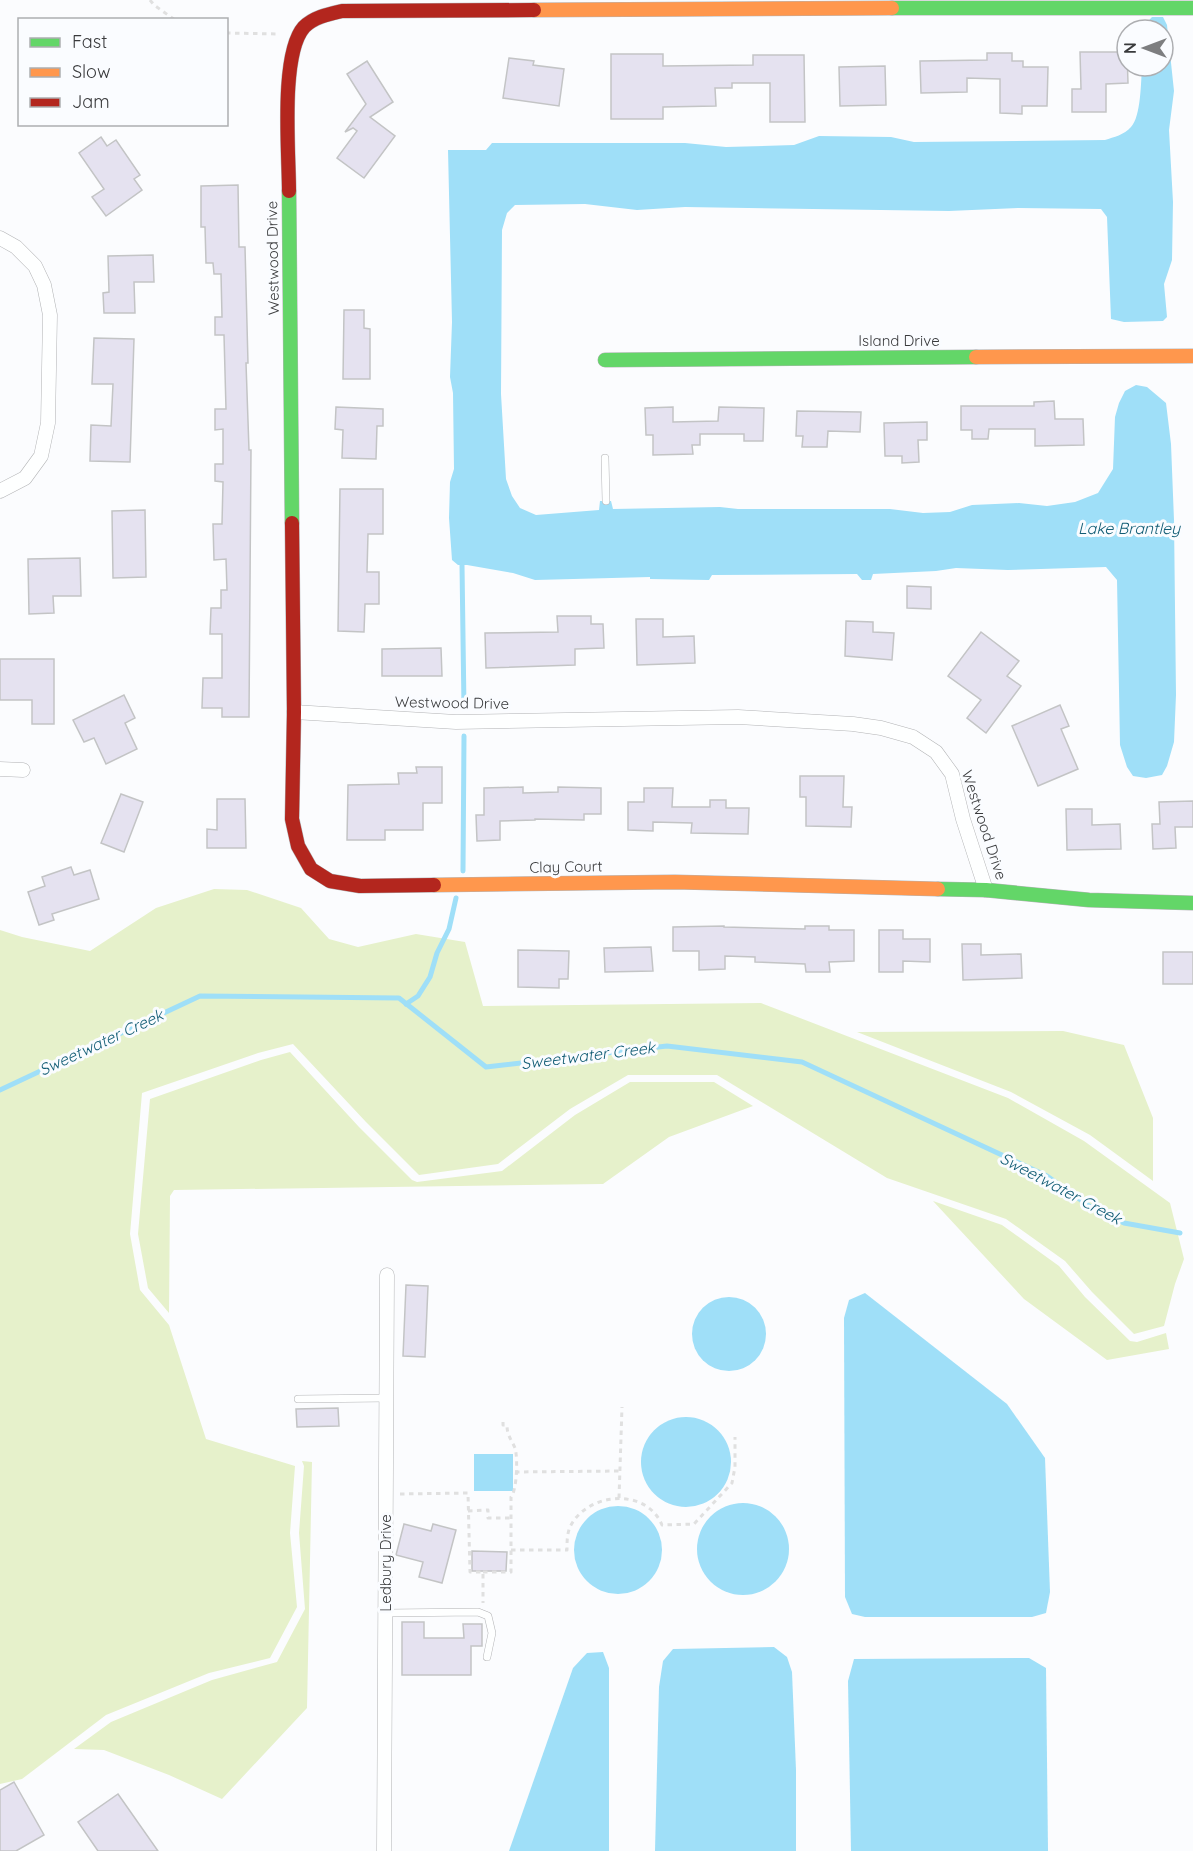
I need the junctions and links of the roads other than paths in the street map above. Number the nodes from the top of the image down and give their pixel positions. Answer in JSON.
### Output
{"nodes":[{"id":1,"x":1018,"y":4,"type":"edge"},
{"id":2,"x":738,"y":5,"type":"edge"},
{"id":3,"x":433,"y":6,"type":"edge"},
{"id":4,"x":1193,"y":8,"type":"edge"},
{"id":5,"x":0,"y":238,"type":"edge"},
{"id":6,"x":1193,"y":356,"type":"edge"},
{"id":7,"x":605,"y":360,"type":"dead end"},
{"id":8,"x":605,"y":458,"type":"dead end"},
{"id":9,"x":0,"y":491,"type":"edge"},
{"id":10,"x":606,"y":501,"type":"dead end"},
{"id":11,"x":294,"y":712,"type":"junction"},
{"id":12,"x":0,"y":769,"type":"edge"},
{"id":13,"x":23,"y":770,"type":"dead end"},
{"id":14,"x":986,"y":890,"type":"junction"},
{"id":15,"x":1193,"y":903,"type":"edge"},
{"id":16,"x":387,"y":1275,"type":"dead end"},
{"id":17,"x":387,"y":1398,"type":"junction"},
{"id":18,"x":298,"y":1399,"type":"dead end"},
{"id":19,"x":386,"y":1613,"type":"junction"},
{"id":20,"x":487,"y":1657,"type":"dead end"},
{"id":21,"x":384,"y":1851,"type":"edge"}],
"edges":[{"from":1,"to":2,"type":"street"},
{"from":1,"to":4,"type":"street"},
{"from":2,"to":3,"type":"street"},
{"from":3,"to":11,"type":"street","name":"Westwood Drive"},
{"from":5,"to":9,"type":"street"},
{"from":6,"to":7,"type":"street","name":"Island Drive"},
{"from":8,"to":10,"type":"lane"},
{"from":11,"to":14,"type":"street","name":"Westwood Drive"},
{"from":11,"to":14,"type":"street","name":"Clay Court"},
{"from":12,"to":13,"type":"street"},
{"from":14,"to":15,"type":"street","name":"Westwood Drive"},
{"from":16,"to":17,"type":"street","name":"Ledbury Drive"},
{"from":17,"to":18,"type":"lane"},
{"from":17,"to":19,"type":"street","name":"Ledbury Drive"},
{"from":19,"to":20,"type":"lane"},
{"from":19,"to":21,"type":"street","name":"Ledbury Drive"}]}
